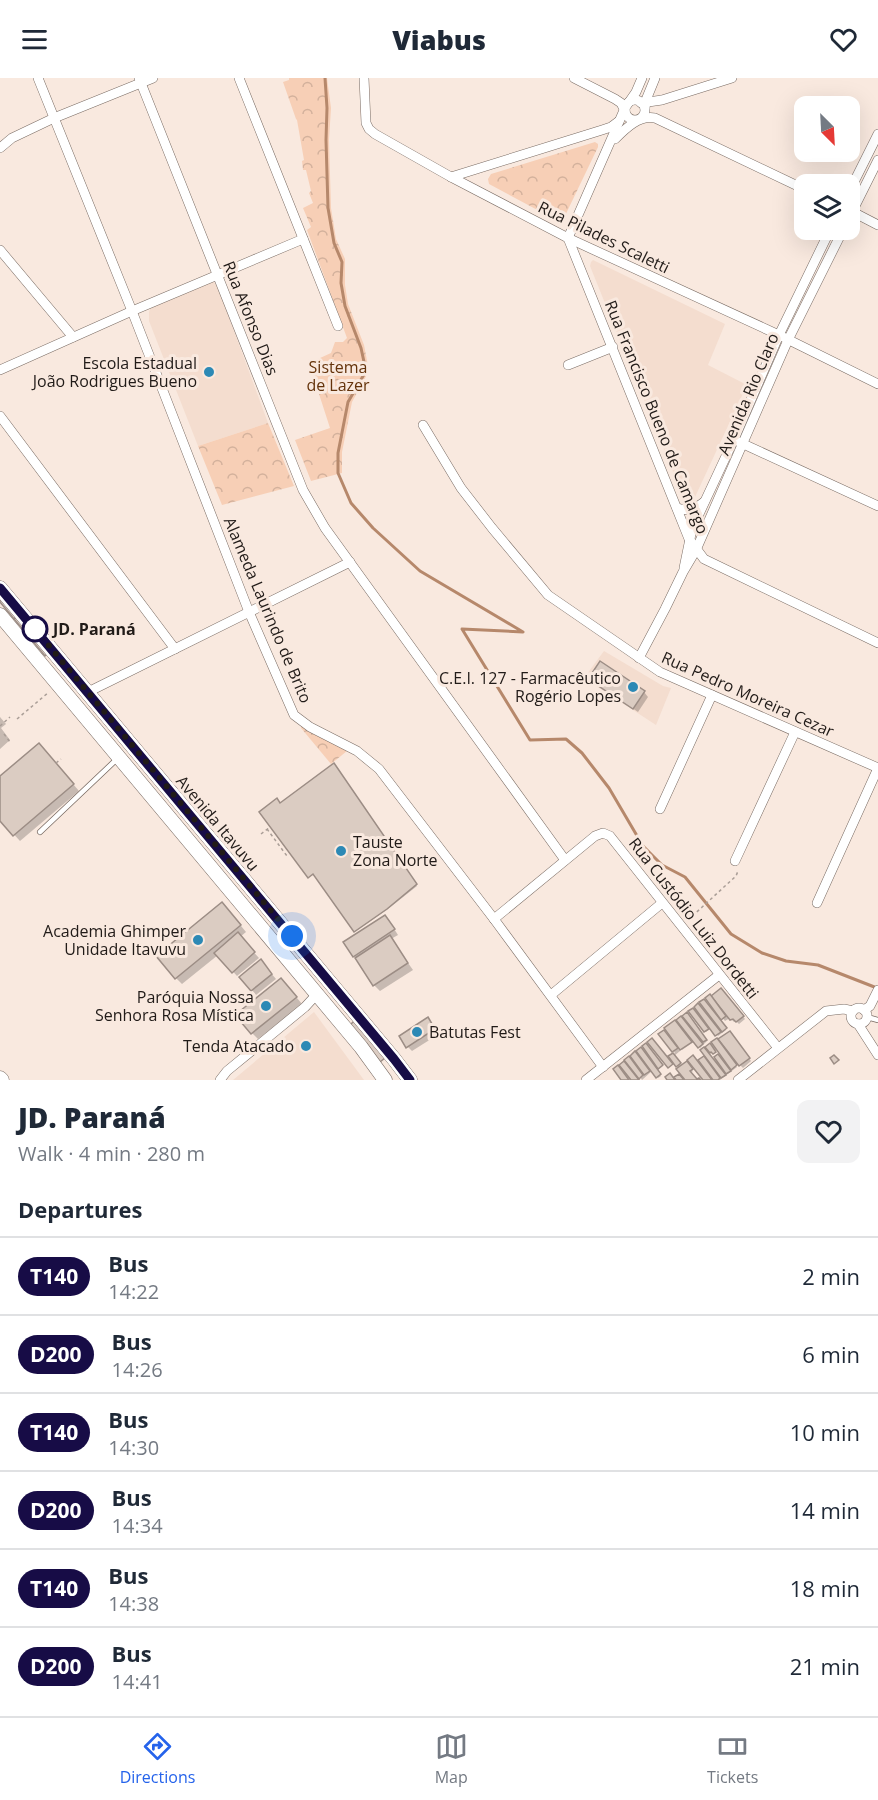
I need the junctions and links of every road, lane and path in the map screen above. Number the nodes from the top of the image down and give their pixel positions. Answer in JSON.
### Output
{"nodes":[{"id":1,"x":38,"y":78,"type":"edge"},
{"id":2,"x":153,"y":78,"type":"edge"},
{"id":3,"x":239,"y":78,"type":"edge"},
{"id":4,"x":364,"y":78,"type":"edge"},
{"id":5,"x":574,"y":78,"type":"edge"},
{"id":6,"x":642,"y":78,"type":"edge"},
{"id":7,"x":655,"y":78,"type":"edge"},
{"id":8,"x":732,"y":78,"type":"edge"},
{"id":9,"x":140,"y":80,"type":"edge"},
{"id":10,"x":644,"y":106,"type":"junction"},
{"id":11,"x":624,"y":111,"type":"junction"},
{"id":12,"x":54,"y":118,"type":"junction"},
{"id":13,"x":639,"y":119,"type":"junction"},
{"id":14,"x":878,"y":134,"type":"edge"},
{"id":15,"x":0,"y":148,"type":"edge"},
{"id":16,"x":608,"y":148,"type":"junction"},
{"id":17,"x":878,"y":160,"type":"edge"},
{"id":18,"x":475,"y":170,"type":"junction"},
{"id":19,"x":858,"y":174,"type":"edge"},
{"id":20,"x":451,"y":177,"type":"junction"},
{"id":21,"x":794,"y":184,"type":"edge"},
{"id":22,"x":472,"y":188,"type":"junction"},
{"id":23,"x":860,"y":194,"type":"edge"},
{"id":24,"x":860,"y":217,"type":"edge"},
{"id":25,"x":878,"y":225,"type":"edge"},
{"id":26,"x":568,"y":238,"type":"junction"},
{"id":27,"x":303,"y":239,"type":"junction"},
{"id":28,"x":825,"y":240,"type":"edge"},
{"id":29,"x":838,"y":240,"type":"edge"},
{"id":30,"x":0,"y":250,"type":"edge"},
{"id":31,"x":595,"y":250,"type":"junction"},
{"id":32,"x":582,"y":271,"type":"junction"},
{"id":33,"x":218,"y":276,"type":"junction"},
{"id":34,"x":132,"y":311,"type":"junction"},
{"id":35,"x":338,"y":326,"type":"dead end"},
{"id":36,"x":779,"y":335,"type":"junction"},
{"id":37,"x":73,"y":337,"type":"junction"},
{"id":38,"x":788,"y":340,"type":"junction"},
{"id":39,"x":613,"y":347,"type":"junction"},
{"id":40,"x":568,"y":366,"type":"dead end"},
{"id":41,"x":0,"y":370,"type":"edge"},
{"id":42,"x":878,"y":384,"type":"edge"},
{"id":43,"x":0,"y":416,"type":"edge"},
{"id":44,"x":423,"y":425,"type":"dead end"},
{"id":45,"x":734,"y":439,"type":"junction"},
{"id":46,"x":744,"y":444,"type":"junction"},
{"id":47,"x":704,"y":502,"type":"junction"},
{"id":48,"x":878,"y":506,"type":"edge"},
{"id":49,"x":677,"y":508,"type":"junction"},
{"id":50,"x":689,"y":539,"type":"junction"},
{"id":51,"x":696,"y":550,"type":"junction"},
{"id":52,"x":350,"y":562,"type":"junction"},
{"id":53,"x":683,"y":572,"type":"junction"},
{"id":54,"x":0,"y":588,"type":"edge"},
{"id":55,"x":249,"y":612,"type":"junction"},
{"id":56,"x":0,"y":615,"type":"edge"},
{"id":57,"x":878,"y":643,"type":"edge"},
{"id":58,"x":176,"y":649,"type":"junction"},
{"id":59,"x":639,"y":658,"type":"junction"},
{"id":60,"x":58,"y":684,"type":"junction"},
{"id":61,"x":88,"y":692,"type":"junction"},
{"id":62,"x":712,"y":695,"type":"junction"},
{"id":63,"x":10,"y":717,"type":"dead end"},
{"id":64,"x":18,"y":719,"type":"dead end"},
{"id":65,"x":0,"y":726,"type":"edge"},
{"id":66,"x":795,"y":732,"type":"junction"},
{"id":67,"x":4,"y":734,"type":"dead end"},
{"id":68,"x":10,"y":742,"type":"dead end"},
{"id":69,"x":119,"y":757,"type":"junction"},
{"id":70,"x":61,"y":759,"type":"dead end"},
{"id":71,"x":56,"y":763,"type":"dead end"},
{"id":72,"x":878,"y":768,"type":"edge"},
{"id":73,"x":660,"y":809,"type":"dead end"},
{"id":74,"x":270,"y":827,"type":"dead end"},
{"id":75,"x":267,"y":830,"type":"junction"},
{"id":76,"x":40,"y":832,"type":"dead end"},
{"id":77,"x":261,"y":834,"type":"dead end"},
{"id":78,"x":287,"y":856,"type":"dead end"},
{"id":79,"x":565,"y":860,"type":"junction"},
{"id":80,"x":735,"y":861,"type":"joint"},
{"id":81,"x":662,"y":903,"type":"junction"},
{"id":82,"x":817,"y":903,"type":"dead end"},
{"id":83,"x":494,"y":919,"type":"junction"},
{"id":84,"x":681,"y":927,"type":"junction"},
{"id":85,"x":320,"y":970,"type":"junction"},
{"id":86,"x":719,"y":975,"type":"junction"},
{"id":87,"x":877,"y":993,"type":"edge"},
{"id":88,"x":316,"y":994,"type":"junction"},
{"id":89,"x":551,"y":995,"type":"junction"},
{"id":90,"x":853,"y":1011,"type":"junction"},
{"id":91,"x":865,"y":1013,"type":"junction"},
{"id":92,"x":878,"y":1020,"type":"edge"},
{"id":93,"x":858,"y":1024,"type":"junction"},
{"id":94,"x":778,"y":1048,"type":"junction"},
{"id":95,"x":878,"y":1055,"type":"edge"},
{"id":96,"x":603,"y":1067,"type":"junction"},
{"id":97,"x":220,"y":1080,"type":"edge"},
{"id":98,"x":385,"y":1080,"type":"edge"},
{"id":99,"x":410,"y":1080,"type":"edge"},
{"id":100,"x":586,"y":1080,"type":"edge"},
{"id":101,"x":738,"y":1080,"type":"edge"}],
"edges":[{"from":1,"to":12,"type":"street","name":"Alameda Laurindo de Brito"},
{"from":2,"to":9,"type":"street"},
{"from":3,"to":27,"type":"street"},
{"from":4,"to":20,"type":"street","name":"Rua Pilades Scaletti"},
{"from":5,"to":11,"type":"street"},
{"from":6,"to":11,"type":"street"},
{"from":7,"to":10,"type":"street"},
{"from":8,"to":10,"type":"street"},
{"from":9,"to":12,"type":"street"},
{"from":9,"to":33,"type":"street","name":"Rua Afonso Dias"},
{"from":10,"to":11,"type":"street"},
{"from":10,"to":13,"type":"street"},
{"from":11,"to":13,"type":"street"},
{"from":11,"to":16,"type":"street"},
{"from":11,"to":18,"type":"street"},
{"from":12,"to":15,"type":"street"},
{"from":12,"to":34,"type":"street","name":"Alameda Laurindo de Brito"},
{"from":13,"to":16,"type":"street"},
{"from":13,"to":21,"type":"street"},
{"from":14,"to":19,"type":"street"},
{"from":16,"to":26,"type":"street"},
{"from":17,"to":23,"type":"street"},
{"from":18,"to":20,"type":"street"},
{"from":18,"to":22,"type":"street"},
{"from":20,"to":22,"type":"street","name":"Rua Pilades Scaletti"},
{"from":22,"to":26,"type":"street","name":"Rua Pilades Scaletti"},
{"from":24,"to":25,"type":"street"},
{"from":26,"to":31,"type":"street","name":"Rua Pilades Scaletti"},
{"from":26,"to":32,"type":"street","name":"Rua Francisco Bueno de Camargo"},
{"from":27,"to":33,"type":"street"},
{"from":27,"to":35,"type":"street"},
{"from":28,"to":36,"type":"street","name":"Avenida Rio Claro"},
{"from":29,"to":38,"type":"street","name":"Avenida Rio Claro"},
{"from":30,"to":37,"type":"street"},
{"from":31,"to":32,"type":"street"},
{"from":31,"to":36,"type":"street","name":"Rua Pilades Scaletti"},
{"from":32,"to":39,"type":"street","name":"Rua Francisco Bueno de Camargo"},
{"from":33,"to":34,"type":"street"},
{"from":33,"to":52,"type":"street","name":"Rua Afonso Dias"},
{"from":34,"to":37,"type":"street"},
{"from":34,"to":55,"type":"street","name":"Alameda Laurindo de Brito"},
{"from":36,"to":38,"type":"street","name":"Rua Pilades Scaletti"},
{"from":36,"to":45,"type":"street","name":"Avenida Rio Claro"},
{"from":37,"to":41,"type":"street"},
{"from":38,"to":42,"type":"street","name":"Rua Pilades Scaletti"},
{"from":38,"to":46,"type":"street","name":"Avenida Rio Claro"},
{"from":39,"to":40,"type":"street"},
{"from":39,"to":49,"type":"street","name":"Rua Francisco Bueno de Camargo"},
{"from":43,"to":58,"type":"street"},
{"from":44,"to":59,"type":"street","name":"Rua Pedro Moreira Cezar"},
{"from":45,"to":46,"type":"street"},
{"from":45,"to":47,"type":"street","name":"Avenida Rio Claro"},
{"from":46,"to":48,"type":"street"},
{"from":46,"to":51,"type":"street","name":"Avenida Rio Claro"},
{"from":47,"to":49,"type":"street"},
{"from":47,"to":50,"type":"street","name":"Avenida Rio Claro"},
{"from":49,"to":50,"type":"street","name":"Rua Francisco Bueno de Camargo"},
{"from":50,"to":51,"type":"street","name":"Rua Francisco Bueno de Camargo"},
{"from":50,"to":53,"type":"street","name":"Avenida Rio Claro"},
{"from":51,"to":53,"type":"street","name":"Avenida Rio Claro"},
{"from":51,"to":57,"type":"street","name":"Rua Francisco Bueno de Camargo"},
{"from":52,"to":55,"type":"street"},
{"from":52,"to":79,"type":"street","name":"Rua Afonso Dias"},
{"from":53,"to":59,"type":"street","name":"Avenida Rio Claro"},
{"from":54,"to":61,"type":"main road","name":"Avenida Itavuvu"},
{"from":55,"to":58,"type":"street"},
{"from":55,"to":83,"type":"street","name":"Alameda Laurindo de Brito"},
{"from":56,"to":60,"type":"main road","name":"Avenida Itavuvu"},
{"from":58,"to":61,"type":"street"},
{"from":59,"to":62,"type":"street","name":"Rua Pedro Moreira Cezar"},
{"from":60,"to":64,"type":"path"},
{"from":60,"to":69,"type":"main road","name":"Avenida Itavuvu"},
{"from":61,"to":85,"type":"main road","name":"Avenida Itavuvu"},
{"from":62,"to":66,"type":"street","name":"Rua Pedro Moreira Cezar"},
{"from":62,"to":73,"type":"street"},
{"from":63,"to":65,"type":"path"},
{"from":66,"to":72,"type":"street","name":"Rua Pedro Moreira Cezar"},
{"from":66,"to":80,"type":"street"},
{"from":67,"to":68,"type":"path"},
{"from":69,"to":76,"type":"lane"},
{"from":69,"to":88,"type":"main road","name":"Avenida Itavuvu"},
{"from":70,"to":71,"type":"path"},
{"from":72,"to":82,"type":"street"},
{"from":74,"to":75,"type":"path"},
{"from":75,"to":77,"type":"path"},
{"from":75,"to":78,"type":"path"},
{"from":79,"to":81,"type":"street","name":"Rua Custódio Luiz Dordetti"},
{"from":79,"to":83,"type":"street","name":"Rua Custódio Luiz Dordetti"},
{"from":80,"to":84,"type":"path"},
{"from":81,"to":84,"type":"street","name":"Rua Custódio Luiz Dordetti"},
{"from":81,"to":89,"type":"street"},
{"from":83,"to":89,"type":"street","name":"Alameda Laurindo de Brito"},
{"from":84,"to":86,"type":"street","name":"Rua Custódio Luiz Dordetti"},
{"from":85,"to":88,"type":"main road"},
{"from":85,"to":99,"type":"main road","name":"Avenida Itavuvu"},
{"from":86,"to":94,"type":"street","name":"Rua Custódio Luiz Dordetti"},
{"from":86,"to":96,"type":"street"},
{"from":87,"to":91,"type":"street"},
{"from":88,"to":97,"type":"street"},
{"from":88,"to":98,"type":"main road","name":"Avenida Itavuvu"},
{"from":89,"to":96,"type":"street","name":"Alameda Laurindo de Brito"},
{"from":90,"to":91,"type":"street"},
{"from":90,"to":93,"type":"street"},
{"from":90,"to":94,"type":"street"},
{"from":91,"to":92,"type":"lane"},
{"from":91,"to":93,"type":"street"},
{"from":93,"to":95,"type":"street"},
{"from":94,"to":101,"type":"street"},
{"from":96,"to":100,"type":"street"}]}
